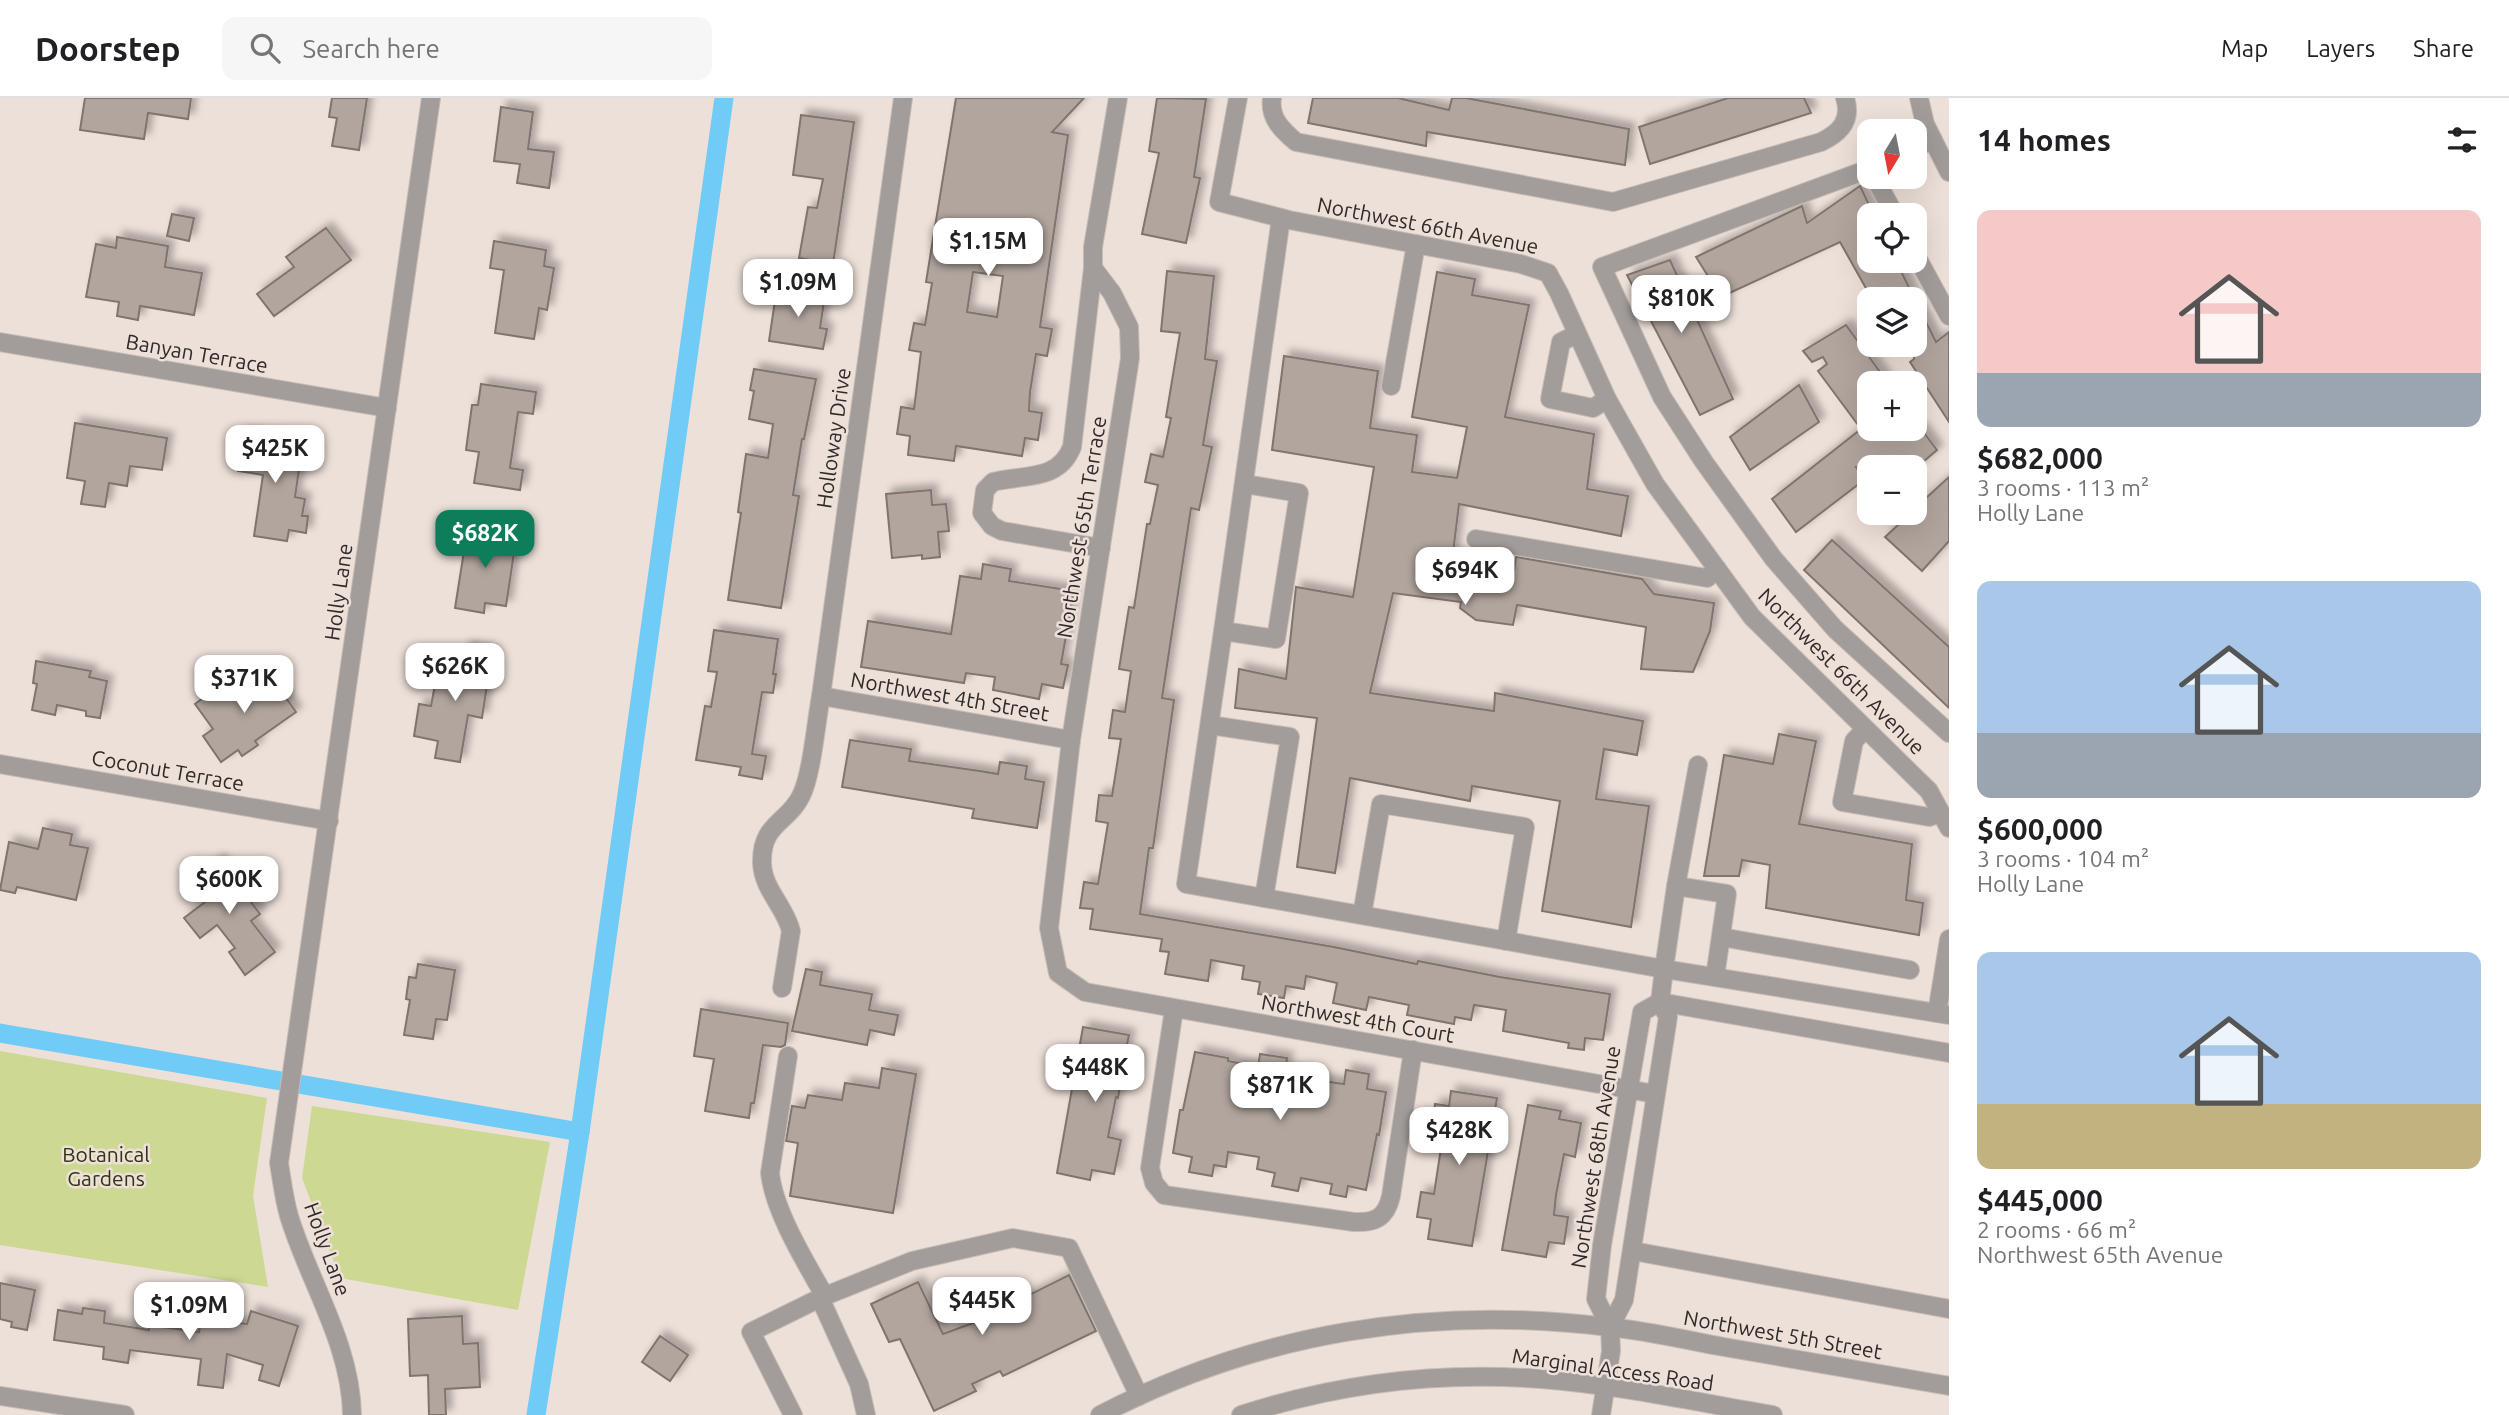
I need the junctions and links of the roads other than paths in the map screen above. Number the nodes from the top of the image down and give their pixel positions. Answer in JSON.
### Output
{"nodes":[{"id":1,"x":431,"y":98,"type":"edge"},
{"id":2,"x":903,"y":98,"type":"edge"},
{"id":3,"x":1118,"y":98,"type":"edge"},
{"id":4,"x":1238,"y":98,"type":"edge"},
{"id":5,"x":1272,"y":98,"type":"edge"},
{"id":6,"x":1845,"y":98,"type":"edge"},
{"id":7,"x":1919,"y":98,"type":"edge"},
{"id":8,"x":1933,"y":140,"type":"junction"},
{"id":9,"x":1927,"y":143,"type":"edge"},
{"id":10,"x":1949,"y":172,"type":"edge"},
{"id":11,"x":1857,"y":173,"type":"edge"},
{"id":12,"x":1280,"y":218,"type":"junction"},
{"id":13,"x":1416,"y":244,"type":"junction"},
{"id":14,"x":1093,"y":268,"type":"junction"},
{"id":15,"x":1925,"y":273,"type":"edge"},
{"id":16,"x":1949,"y":316,"type":"edge"},
{"id":17,"x":1577,"y":334,"type":"junction"},
{"id":18,"x":0,"y":342,"type":"edge"},
{"id":19,"x":1391,"y":386,"type":"dead end"},
{"id":20,"x":1607,"y":400,"type":"junction"},
{"id":21,"x":387,"y":408,"type":"junction"},
{"id":22,"x":1245,"y":484,"type":"junction"},
{"id":23,"x":1476,"y":539,"type":"dead end"},
{"id":24,"x":1101,"y":548,"type":"junction"},
{"id":25,"x":1717,"y":569,"type":"junction"},
{"id":26,"x":1223,"y":631,"type":"junction"},
{"id":27,"x":821,"y":696,"type":"junction"},
{"id":28,"x":1210,"y":725,"type":"junction"},
{"id":29,"x":1865,"y":729,"type":"junction"},
{"id":30,"x":1949,"y":733,"type":"edge"},
{"id":31,"x":1071,"y":740,"type":"junction"},
{"id":32,"x":0,"y":764,"type":"edge"},
{"id":33,"x":1698,"y":765,"type":"dead end"},
{"id":34,"x":1945,"y":820,"type":"edge"},
{"id":35,"x":329,"y":821,"type":"junction"},
{"id":36,"x":1676,"y":886,"type":"junction"},
{"id":37,"x":1264,"y":898,"type":"junction"},
{"id":38,"x":1362,"y":915,"type":"junction"},
{"id":39,"x":1721,"y":937,"type":"junction"},
{"id":40,"x":1949,"y":939,"type":"edge"},
{"id":41,"x":1506,"y":941,"type":"junction"},
{"id":42,"x":1664,"y":969,"type":"junction"},
{"id":43,"x":1909,"y":970,"type":"dead end"},
{"id":44,"x":1058,"y":973,"type":"joint"},
{"id":45,"x":1715,"y":977,"type":"junction"},
{"id":46,"x":782,"y":988,"type":"dead end"},
{"id":47,"x":1660,"y":1002,"type":"junction"},
{"id":48,"x":1174,"y":1009,"type":"junction"},
{"id":49,"x":1943,"y":1014,"type":"edge"},
{"id":50,"x":1413,"y":1050,"type":"junction"},
{"id":51,"x":1949,"y":1053,"type":"edge"},
{"id":52,"x":788,"y":1056,"type":"dead end"},
{"id":53,"x":1629,"y":1090,"type":"junction"},
{"id":54,"x":1655,"y":1094,"type":"junction"},
{"id":55,"x":1633,"y":1251,"type":"junction"},
{"id":56,"x":822,"y":1296,"type":"junction"},
{"id":57,"x":1949,"y":1309,"type":"edge"},
{"id":58,"x":1610,"y":1326,"type":"junction"},
{"id":59,"x":1949,"y":1386,"type":"edge"},
{"id":60,"x":1606,"y":1387,"type":"junction"},
{"id":61,"x":0,"y":1396,"type":"edge"},
{"id":62,"x":1139,"y":1396,"type":"junction"},
{"id":63,"x":78,"y":1411,"type":"edge"},
{"id":64,"x":125,"y":1415,"type":"edge"},
{"id":65,"x":352,"y":1415,"type":"edge"},
{"id":66,"x":793,"y":1415,"type":"edge"},
{"id":67,"x":866,"y":1415,"type":"edge"},
{"id":68,"x":1101,"y":1415,"type":"edge"},
{"id":69,"x":1241,"y":1415,"type":"edge"},
{"id":70,"x":1601,"y":1415,"type":"edge"},
{"id":71,"x":1773,"y":1415,"type":"edge"}],
"edges":[{"from":1,"to":21,"type":"street","name":"Holly Lane"},
{"from":2,"to":27,"type":"street","name":"Holloway Drive"},
{"from":3,"to":14,"type":"street"},
{"from":4,"to":12,"type":"street","name":"Northwest 66th Avenue"},
{"from":5,"to":6,"type":"street"},
{"from":7,"to":8,"type":"street"},
{"from":8,"to":9,"type":"street"},
{"from":8,"to":10,"type":"street"},
{"from":11,"to":30,"type":"street"},
{"from":12,"to":13,"type":"street","name":"Northwest 66th Avenue"},
{"from":12,"to":22,"type":"street"},
{"from":13,"to":17,"type":"street","name":"Northwest 66th Avenue"},
{"from":13,"to":19,"type":"street"},
{"from":14,"to":24,"type":"street","name":"Northwest 65th Terrace"},
{"from":14,"to":24,"type":"street"},
{"from":15,"to":16,"type":"street"},
{"from":17,"to":20,"type":"street","name":"Northwest 66th Avenue"},
{"from":17,"to":20,"type":"street"},
{"from":18,"to":21,"type":"street","name":"Banyan Terrace"},
{"from":20,"to":25,"type":"street","name":"Northwest 66th Avenue"},
{"from":21,"to":35,"type":"street","name":"Holly Lane"},
{"from":22,"to":26,"type":"street"},
{"from":22,"to":26,"type":"street"},
{"from":23,"to":25,"type":"street"},
{"from":24,"to":31,"type":"street","name":"Northwest 65th Terrace"},
{"from":25,"to":29,"type":"street","name":"Northwest 66th Avenue"},
{"from":26,"to":28,"type":"street"},
{"from":27,"to":31,"type":"street","name":"Northwest 4th Street"},
{"from":27,"to":46,"type":"street","name":"Holloway Drive"},
{"from":28,"to":37,"type":"street"},
{"from":28,"to":37,"type":"street"},
{"from":29,"to":34,"type":"street","name":"Northwest 66th Avenue"},
{"from":29,"to":34,"type":"street"},
{"from":31,"to":44,"type":"street","name":"Northwest 65th Terrace"},
{"from":32,"to":35,"type":"street","name":"Coconut Terrace"},
{"from":33,"to":36,"type":"street","name":"Northwest 68th Avenue"},
{"from":35,"to":65,"type":"street","name":"Holly Lane"},
{"from":36,"to":39,"type":"street"},
{"from":36,"to":42,"type":"street","name":"Northwest 68th Avenue"},
{"from":37,"to":38,"type":"street"},
{"from":38,"to":41,"type":"street"},
{"from":38,"to":41,"type":"street"},
{"from":39,"to":43,"type":"street"},
{"from":39,"to":45,"type":"street"},
{"from":40,"to":49,"type":"street"},
{"from":41,"to":42,"type":"street"},
{"from":42,"to":45,"type":"street"},
{"from":42,"to":47,"type":"street","name":"Northwest 68th Avenue"},
{"from":44,"to":48,"type":"street","name":"Northwest 4th Court"},
{"from":45,"to":49,"type":"street"},
{"from":47,"to":51,"type":"street"},
{"from":47,"to":53,"type":"street","name":"Northwest 68th Avenue"},
{"from":47,"to":54,"type":"street","name":"Northwest 68th Avenue"},
{"from":48,"to":50,"type":"street","name":"Northwest 4th Court"},
{"from":48,"to":50,"type":"street"},
{"from":50,"to":53,"type":"street","name":"Northwest 4th Court"},
{"from":52,"to":56,"type":"street"},
{"from":53,"to":54,"type":"street","name":"Northwest 4th Court"},
{"from":53,"to":58,"type":"street","name":"Northwest 68th Avenue"},
{"from":54,"to":55,"type":"street","name":"Northwest 68th Avenue"},
{"from":55,"to":57,"type":"street"},
{"from":55,"to":58,"type":"street","name":"Northwest 68th Avenue"},
{"from":56,"to":62,"type":"street"},
{"from":56,"to":66,"type":"street"},
{"from":56,"to":67,"type":"street"},
{"from":58,"to":59,"type":"street","name":"Northwest 5th Street"},
{"from":58,"to":60,"type":"street","name":"Northwest 68th Avenue"},
{"from":58,"to":62,"type":"street","name":"Northwest 5th Street"},
{"from":60,"to":69,"type":"street","name":"Marginal Access Road"},
{"from":60,"to":70,"type":"street","name":"Northwest 68th Avenue"},
{"from":60,"to":71,"type":"street","name":"Marginal Access Road"},
{"from":61,"to":63,"type":"street"},
{"from":62,"to":68,"type":"street","name":"Northwest 5th Street"},
{"from":63,"to":64,"type":"street"}]}
